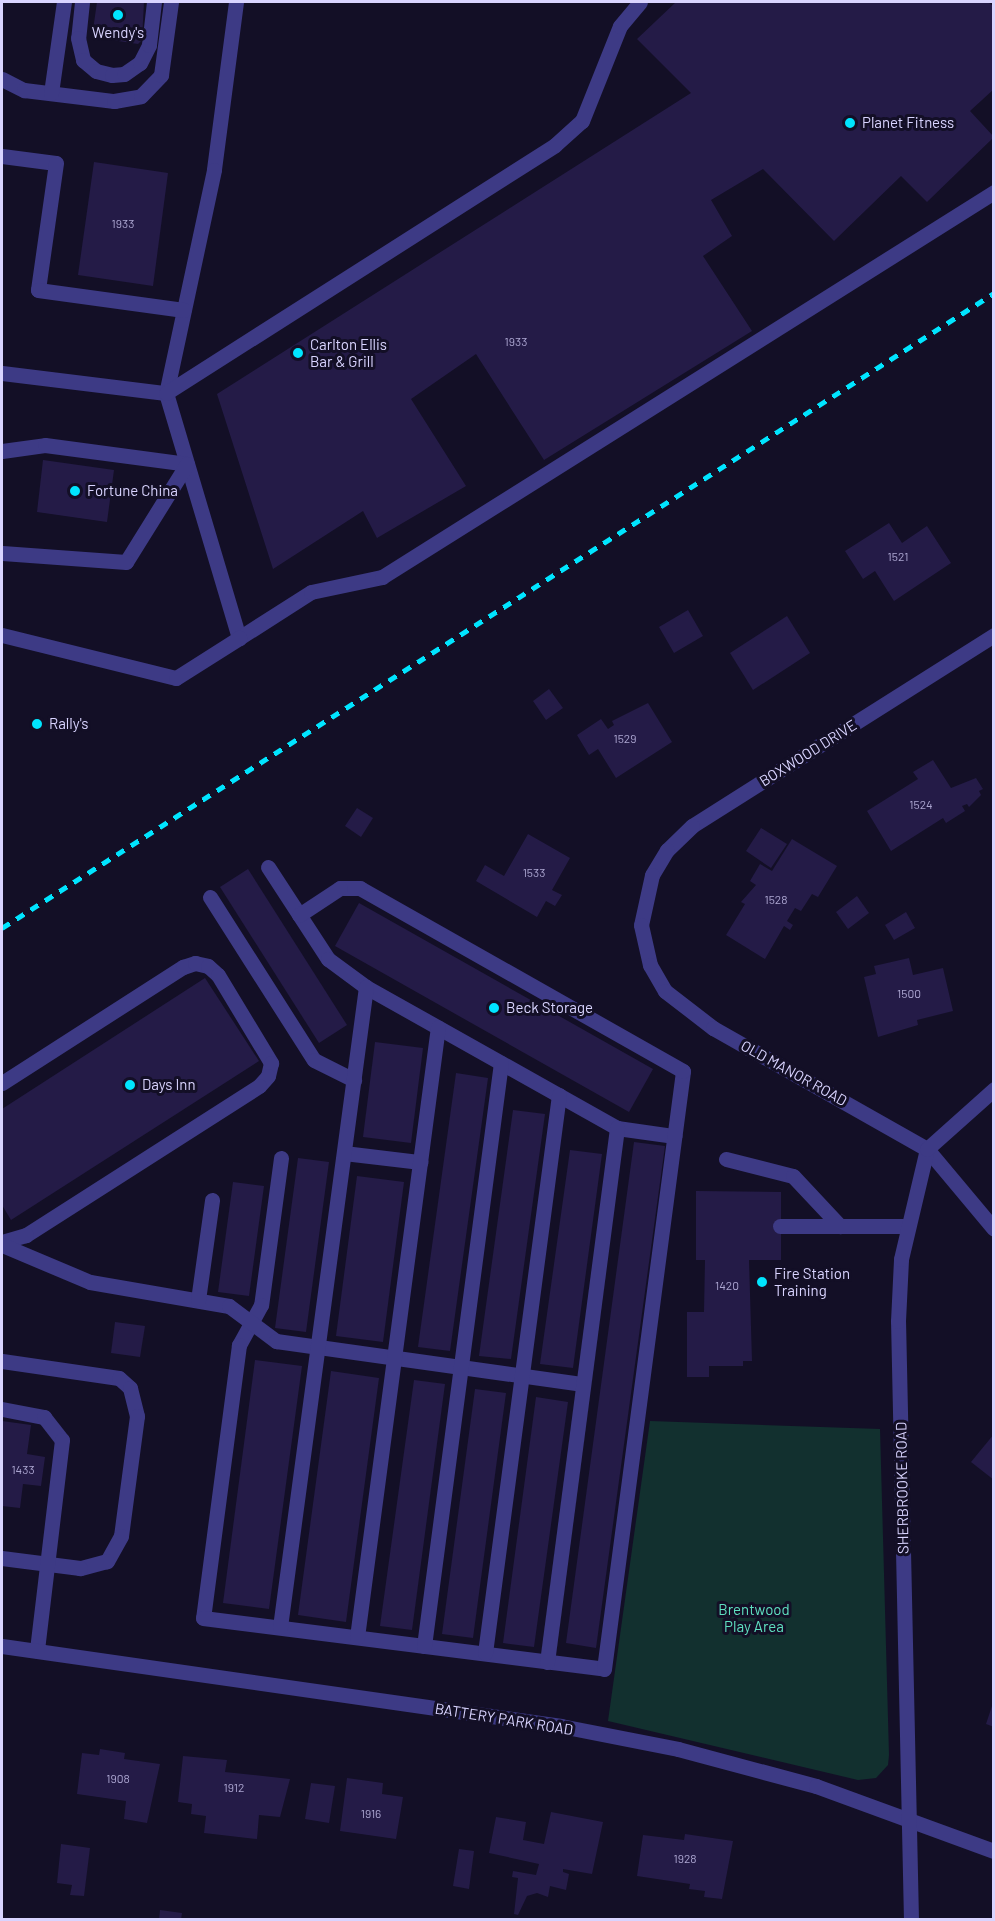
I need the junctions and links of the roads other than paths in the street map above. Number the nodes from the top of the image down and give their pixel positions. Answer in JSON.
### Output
{"nodes":[{"id":1,"x":64,"y":2,"type":"edge"},
{"id":2,"x":82,"y":2,"type":"edge"},
{"id":3,"x":154,"y":2,"type":"edge"},
{"id":4,"x":171,"y":2,"type":"edge"},
{"id":5,"x":236,"y":2,"type":"edge"},
{"id":6,"x":640,"y":2,"type":"edge"},
{"id":7,"x":2,"y":79,"type":"edge"},
{"id":8,"x":51,"y":93,"type":"junction"},
{"id":9,"x":2,"y":156,"type":"edge"},
{"id":10,"x":993,"y":192,"type":"edge"},
{"id":11,"x":184,"y":310,"type":"junction"},
{"id":12,"x":2,"y":373,"type":"edge"},
{"id":13,"x":166,"y":393,"type":"junction"},
{"id":14,"x":2,"y":451,"type":"edge"},
{"id":15,"x":187,"y":464,"type":"junction"},
{"id":16,"x":2,"y":553,"type":"edge"},
{"id":17,"x":2,"y":635,"type":"edge"},
{"id":18,"x":993,"y":635,"type":"edge"},
{"id":19,"x":239,"y":638,"type":"junction"},
{"id":20,"x":268,"y":867,"type":"dead end"},
{"id":21,"x":646,"y":893,"type":"joint"},
{"id":22,"x":210,"y":897,"type":"dead end"},
{"id":23,"x":299,"y":915,"type":"junction"},
{"id":24,"x":366,"y":987,"type":"junction"},
{"id":25,"x":438,"y":1027,"type":"junction"},
{"id":26,"x":501,"y":1063,"type":"junction"},
{"id":27,"x":354,"y":1080,"type":"junction"},
{"id":28,"x":2,"y":1083,"type":"edge"},
{"id":29,"x":993,"y":1089,"type":"edge"},
{"id":30,"x":559,"y":1095,"type":"junction"},
{"id":31,"x":617,"y":1128,"type":"junction"},
{"id":32,"x":674,"y":1136,"type":"junction"},
{"id":33,"x":927,"y":1149,"type":"junction"},
{"id":34,"x":344,"y":1153,"type":"junction"},
{"id":35,"x":281,"y":1158,"type":"dead end"},
{"id":36,"x":726,"y":1159,"type":"dead end"},
{"id":37,"x":420,"y":1162,"type":"junction"},
{"id":38,"x":212,"y":1200,"type":"dead end"},
{"id":39,"x":780,"y":1226,"type":"dead end"},
{"id":40,"x":840,"y":1226,"type":"junction"},
{"id":41,"x":907,"y":1226,"type":"junction"},
{"id":42,"x":993,"y":1229,"type":"edge"},
{"id":43,"x":2,"y":1244,"type":"edge"},
{"id":44,"x":198,"y":1300,"type":"junction"},
{"id":45,"x":251,"y":1324,"type":"junction"},
{"id":46,"x":318,"y":1347,"type":"junction"},
{"id":47,"x":394,"y":1358,"type":"junction"},
{"id":48,"x":2,"y":1360,"type":"edge"},
{"id":49,"x":461,"y":1367,"type":"junction"},
{"id":50,"x":522,"y":1375,"type":"junction"},
{"id":51,"x":584,"y":1384,"type":"junction"},
{"id":52,"x":2,"y":1408,"type":"edge"},
{"id":53,"x":2,"y":1558,"type":"edge"},
{"id":54,"x":48,"y":1564,"type":"junction"},
{"id":55,"x":280,"y":1628,"type":"junction"},
{"id":56,"x":357,"y":1637,"type":"junction"},
{"id":57,"x":2,"y":1646,"type":"edge"},
{"id":58,"x":424,"y":1646,"type":"junction"},
{"id":59,"x":36,"y":1651,"type":"junction"},
{"id":60,"x":485,"y":1653,"type":"junction"},
{"id":61,"x":547,"y":1662,"type":"junction"},
{"id":62,"x":907,"y":1817,"type":"junction"},
{"id":63,"x":993,"y":1851,"type":"edge"},
{"id":64,"x":910,"y":1920,"type":"edge"}],
"edges":[{"from":1,"to":8,"type":"street"},
{"from":2,"to":3,"type":"street"},
{"from":4,"to":8,"type":"street"},
{"from":5,"to":11,"type":"street"},
{"from":6,"to":13,"type":"street"},
{"from":7,"to":8,"type":"street"},
{"from":9,"to":11,"type":"street"},
{"from":10,"to":19,"type":"street"},
{"from":11,"to":13,"type":"street"},
{"from":12,"to":13,"type":"street"},
{"from":13,"to":15,"type":"street"},
{"from":14,"to":15,"type":"street"},
{"from":15,"to":16,"type":"street"},
{"from":15,"to":19,"type":"street"},
{"from":17,"to":19,"type":"street"},
{"from":18,"to":21,"type":"street","name":"BOXWOOD DRIVE"},
{"from":20,"to":23,"type":"street"},
{"from":21,"to":33,"type":"street","name":"OLD MANOR ROAD"},
{"from":22,"to":27,"type":"street"},
{"from":23,"to":24,"type":"street"},
{"from":23,"to":32,"type":"street"},
{"from":24,"to":25,"type":"street"},
{"from":24,"to":27,"type":"street"},
{"from":25,"to":26,"type":"street"},
{"from":25,"to":37,"type":"street"},
{"from":26,"to":30,"type":"street"},
{"from":26,"to":49,"type":"street"},
{"from":27,"to":34,"type":"street"},
{"from":28,"to":43,"type":"street"},
{"from":29,"to":33,"type":"street"},
{"from":30,"to":31,"type":"street"},
{"from":30,"to":50,"type":"street"},
{"from":31,"to":32,"type":"street"},
{"from":31,"to":51,"type":"street"},
{"from":32,"to":61,"type":"street"},
{"from":33,"to":41,"type":"street","name":"SHERBROOKE ROAD"},
{"from":33,"to":42,"type":"street","name":"OLD MANOR ROAD"},
{"from":34,"to":37,"type":"street"},
{"from":34,"to":46,"type":"street"},
{"from":35,"to":45,"type":"street"},
{"from":36,"to":40,"type":"street"},
{"from":37,"to":47,"type":"street"},
{"from":38,"to":44,"type":"street"},
{"from":39,"to":40,"type":"street"},
{"from":40,"to":41,"type":"street"},
{"from":41,"to":62,"type":"street","name":"SHERBROOKE ROAD"},
{"from":43,"to":44,"type":"street"},
{"from":44,"to":45,"type":"street"},
{"from":45,"to":46,"type":"street"},
{"from":45,"to":55,"type":"street"},
{"from":46,"to":47,"type":"street"},
{"from":46,"to":55,"type":"street"},
{"from":47,"to":49,"type":"street"},
{"from":47,"to":56,"type":"street"},
{"from":48,"to":54,"type":"street"},
{"from":49,"to":50,"type":"street"},
{"from":49,"to":58,"type":"street"},
{"from":50,"to":51,"type":"street"},
{"from":50,"to":60,"type":"street"},
{"from":51,"to":61,"type":"street"},
{"from":52,"to":54,"type":"street"},
{"from":53,"to":54,"type":"street"},
{"from":54,"to":59,"type":"street"},
{"from":55,"to":56,"type":"street"},
{"from":56,"to":58,"type":"street"},
{"from":57,"to":59,"type":"street","name":"BATTERY PARK ROAD"},
{"from":58,"to":60,"type":"street"},
{"from":59,"to":62,"type":"street","name":"BATTERY PARK ROAD"},
{"from":60,"to":61,"type":"street"},
{"from":62,"to":63,"type":"street","name":"BATTERY PARK ROAD"},
{"from":62,"to":64,"type":"street","name":"SHERBROOKE ROAD"}]}
